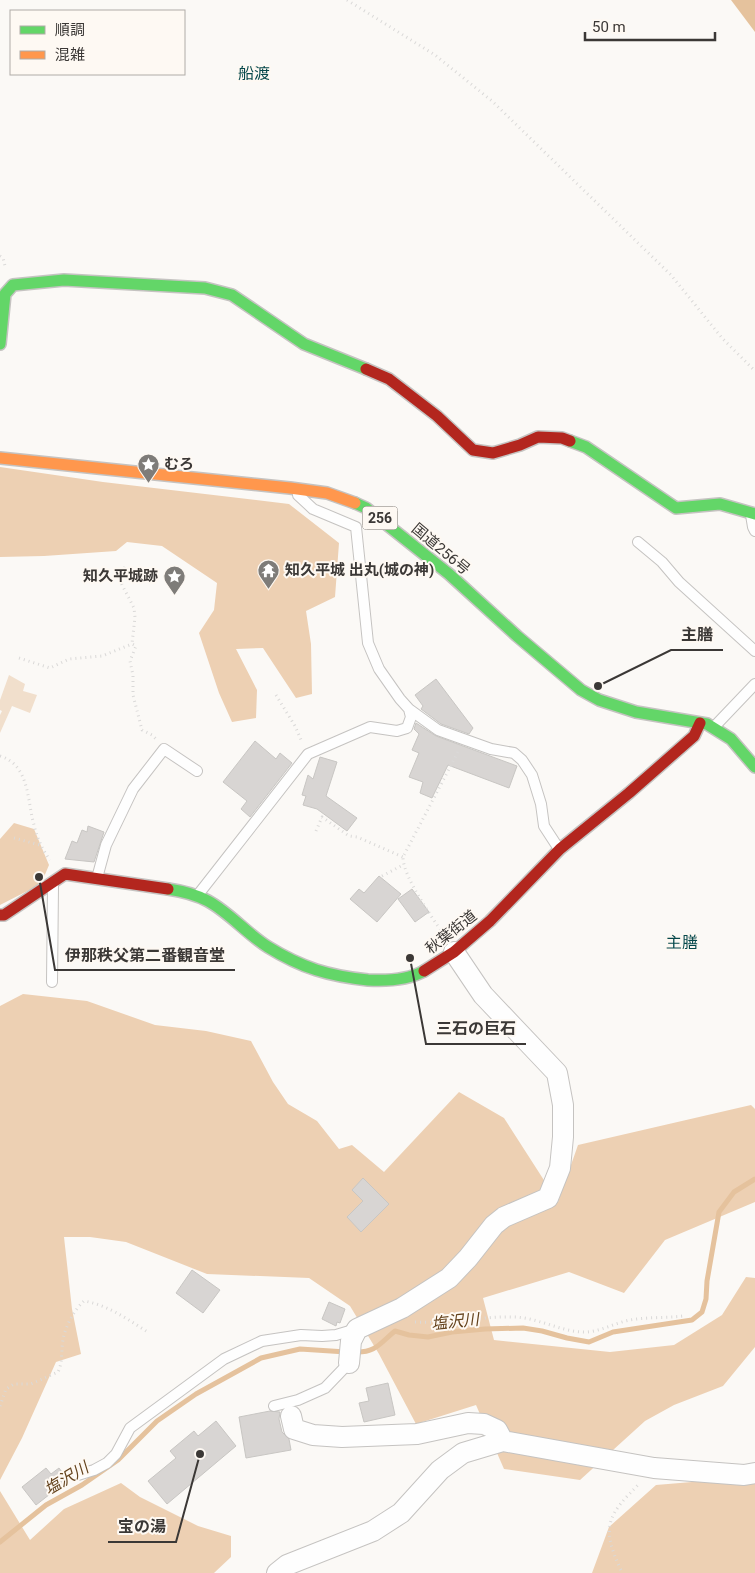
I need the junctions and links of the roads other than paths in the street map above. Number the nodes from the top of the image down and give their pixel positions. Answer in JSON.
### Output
{"nodes":[{"id":1,"x":0,"y":344,"type":"edge"},
{"id":2,"x":0,"y":458,"type":"edge"},
{"id":3,"x":290,"y":488,"type":"junction"},
{"id":4,"x":754,"y":511,"type":"edge"},
{"id":5,"x":755,"y":531,"type":"edge"},
{"id":6,"x":638,"y":542,"type":"dead end"},
{"id":7,"x":755,"y":651,"type":"edge"},
{"id":8,"x":755,"y":684,"type":"edge"},
{"id":9,"x":409,"y":709,"type":"junction"},
{"id":10,"x":700,"y":723,"type":"junction"},
{"id":11,"x":713,"y":727,"type":"junction"},
{"id":12,"x":755,"y":767,"type":"edge"},
{"id":13,"x":197,"y":771,"type":"dead end"},
{"id":14,"x":560,"y":849,"type":"junction"},
{"id":15,"x":97,"y":879,"type":"junction"},
{"id":16,"x":53,"y":882,"type":"junction"},
{"id":17,"x":197,"y":896,"type":"junction"},
{"id":18,"x":0,"y":915,"type":"edge"},
{"id":19,"x":454,"y":952,"type":"junction"},
{"id":20,"x":52,"y":982,"type":"dead end"},
{"id":21,"x":354,"y":1335,"type":"junction"},
{"id":22,"x":349,"y":1363,"type":"joint"},
{"id":23,"x":282,"y":1411,"type":"joint"},
{"id":24,"x":503,"y":1441,"type":"junction"},
{"id":25,"x":755,"y":1473,"type":"edge"},
{"id":26,"x":78,"y":1475,"type":"dead end"},
{"id":27,"x":277,"y":1573,"type":"edge"}],
"edges":[{"from":1,"to":4,"type":"main road"},
{"from":2,"to":3,"type":"main road","name":"国道256号","number":"256"},
{"from":3,"to":9,"type":"lane"},
{"from":3,"to":10,"type":"main road","name":"国道256号","number":"256"},
{"from":4,"to":5,"type":"lane"},
{"from":6,"to":7,"type":"lane"},
{"from":8,"to":11,"type":"lane"},
{"from":9,"to":14,"type":"lane"},
{"from":9,"to":17,"type":"lane"},
{"from":10,"to":11,"type":"main road","name":"国道256号","number":"256"},
{"from":10,"to":14,"type":"main road","name":"秋葉街道"},
{"from":11,"to":12,"type":"main road","name":"国道256号","number":"256"},
{"from":13,"to":15,"type":"lane"},
{"from":14,"to":19,"type":"main road","name":"秋葉街道"},
{"from":15,"to":16,"type":"main road","name":"秋葉街道"},
{"from":15,"to":17,"type":"main road","name":"秋葉街道"},
{"from":16,"to":18,"type":"main road"},
{"from":16,"to":20,"type":"lane"},
{"from":17,"to":19,"type":"main road","name":"秋葉街道"},
{"from":19,"to":21,"type":"street"},
{"from":21,"to":22,"type":"street"},
{"from":21,"to":26,"type":"lane"},
{"from":22,"to":23,"type":"lane"},
{"from":23,"to":24,"type":"street"},
{"from":24,"to":25,"type":"street"},
{"from":24,"to":27,"type":"street"}]}
